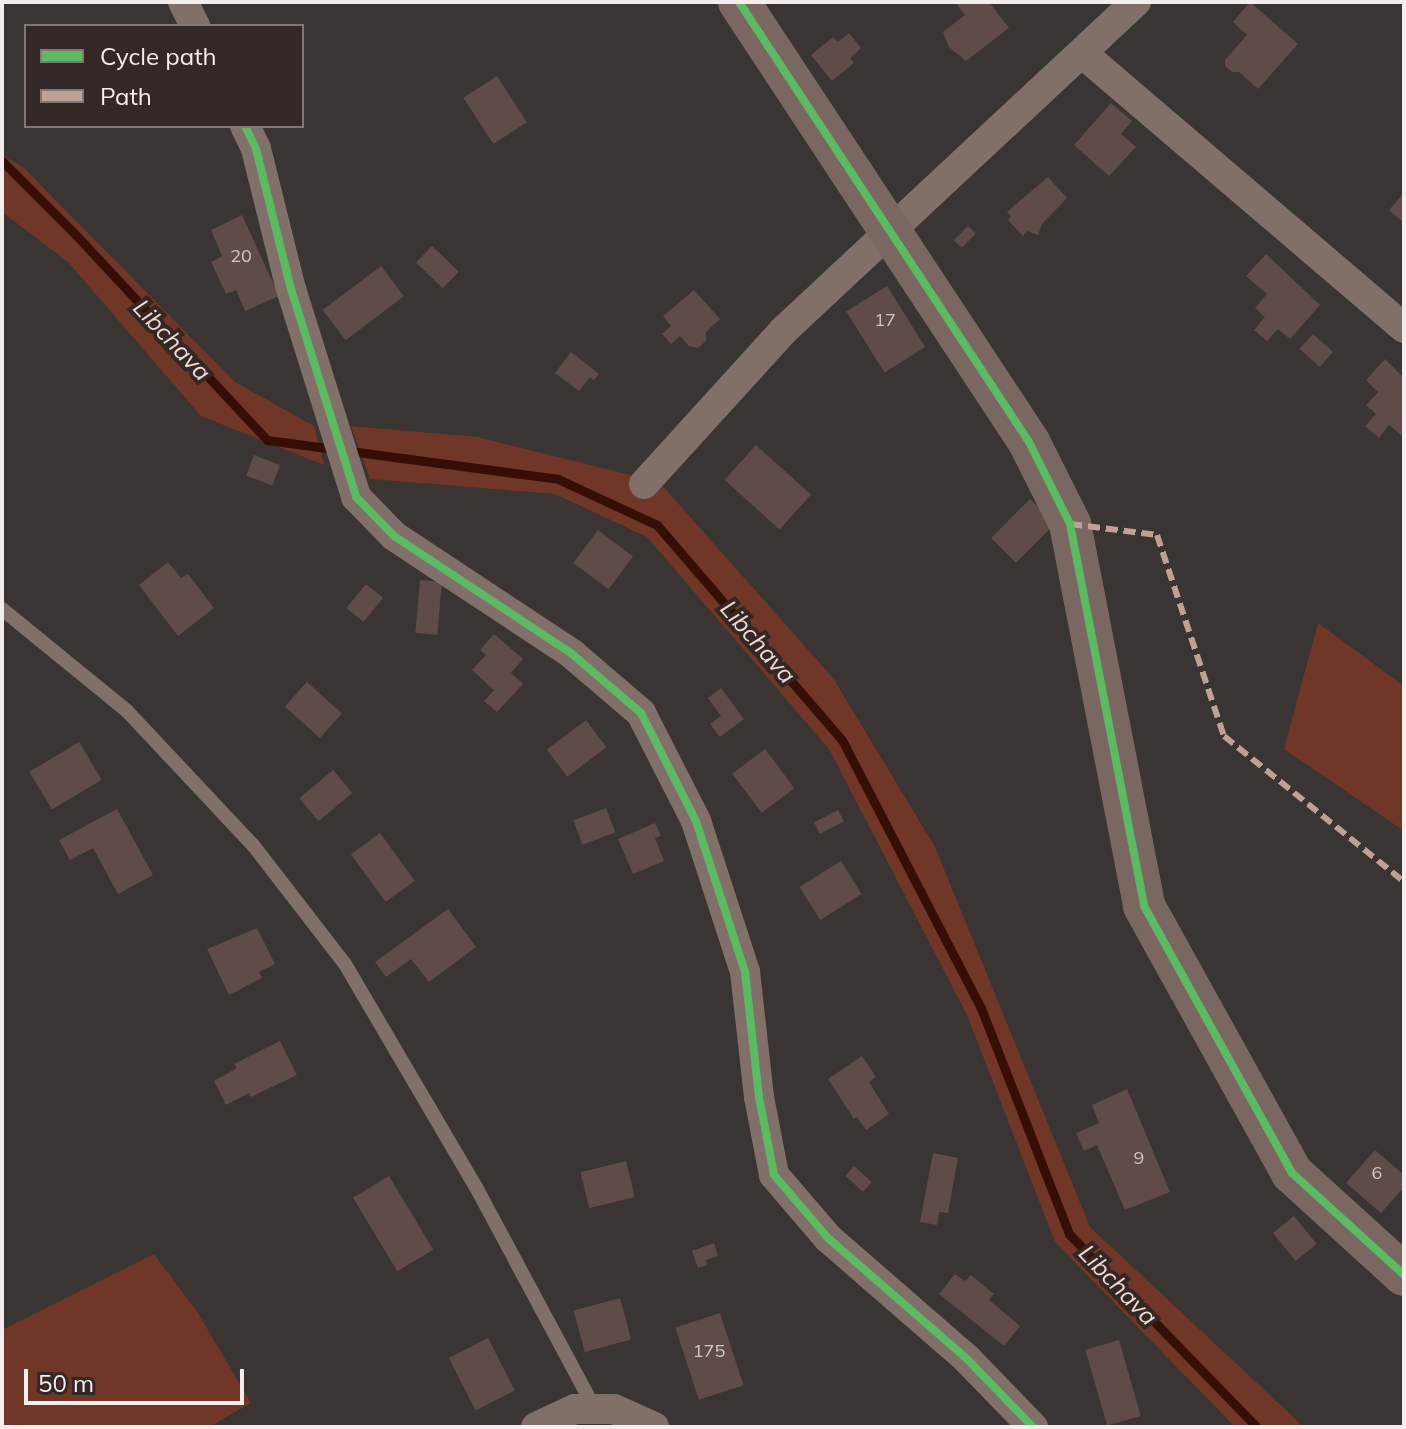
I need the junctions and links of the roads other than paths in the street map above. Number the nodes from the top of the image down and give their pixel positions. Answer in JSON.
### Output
{"nodes":[{"id":1,"x":183,"y":2,"type":"edge"},
{"id":2,"x":739,"y":2,"type":"edge"},
{"id":3,"x":1136,"y":2,"type":"edge"},
{"id":4,"x":194,"y":24,"type":"edge"},
{"id":5,"x":1082,"y":53,"type":"junction"},
{"id":6,"x":246,"y":128,"type":"edge"},
{"id":7,"x":888,"y":232,"type":"junction"},
{"id":8,"x":1404,"y":328,"type":"edge"},
{"id":9,"x":644,"y":484,"type":"dead end"},
{"id":10,"x":2,"y":609,"type":"edge"},
{"id":11,"x":1404,"y":1275,"type":"edge"},
{"id":12,"x":595,"y":1409,"type":"junction"},
{"id":13,"x":536,"y":1427,"type":"edge"},
{"id":14,"x":654,"y":1427,"type":"edge"},
{"id":15,"x":1033,"y":1427,"type":"edge"}],
"edges":[{"from":1,"to":4,"type":"street"},
{"from":2,"to":7,"type":"street"},
{"from":3,"to":5,"type":"street"},
{"from":5,"to":7,"type":"street"},
{"from":5,"to":8,"type":"street"},
{"from":6,"to":15,"type":"street"},
{"from":7,"to":9,"type":"street"},
{"from":7,"to":11,"type":"street"},
{"from":10,"to":12,"type":"lane"},
{"from":12,"to":13,"type":"street"},
{"from":12,"to":14,"type":"street"}]}
